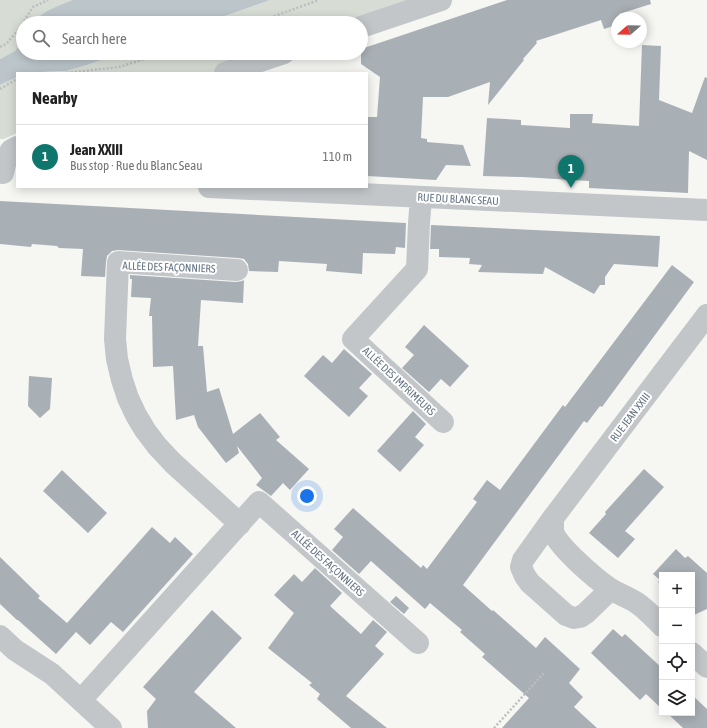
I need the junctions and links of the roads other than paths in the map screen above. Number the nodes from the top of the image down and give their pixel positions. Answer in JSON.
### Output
{"nodes":[{"id":1,"x":441,"y":0,"type":"edge"},
{"id":2,"x":368,"y":25,"type":"edge"},
{"id":3,"x":263,"y":60,"type":"edge"},
{"id":4,"x":228,"y":72,"type":"edge"},
{"id":5,"x":16,"y":148,"type":"edge"},
{"id":6,"x":6,"y":173,"type":"edge"},
{"id":7,"x":228,"y":188,"type":"edge"},
{"id":8,"x":421,"y":198,"type":"junction"},
{"id":9,"x":707,"y":210,"type":"edge"},
{"id":10,"x":237,"y":270,"type":"dead end"},
{"id":11,"x":707,"y":315,"type":"edge"},
{"id":12,"x":443,"y":422,"type":"dead end"},
{"id":13,"x":553,"y":518,"type":"junction"},
{"id":14,"x":240,"y":524,"type":"junction"},
{"id":15,"x":611,"y":589,"type":"junction"},
{"id":16,"x":659,"y":623,"type":"edge"},
{"id":17,"x":1,"y":641,"type":"edge"},
{"id":18,"x":418,"y":643,"type":"dead end"},
{"id":19,"x":695,"y":656,"type":"edge"},
{"id":20,"x":707,"y":667,"type":"edge"},
{"id":21,"x":81,"y":700,"type":"junction"},
{"id":22,"x":111,"y":728,"type":"edge"}],
"edges":[{"from":1,"to":2,"type":"street"},
{"from":3,"to":4,"type":"street"},
{"from":5,"to":6,"type":"street"},
{"from":7,"to":8,"type":"street","name":"RUE DU BLANC SEAU"},
{"from":8,"to":9,"type":"street","name":"RUE DU BLANC SEAU"},
{"from":8,"to":12,"type":"street","name":"ALLÉE DES IMPRIMEURS"},
{"from":10,"to":14,"type":"street","name":"ALLÉE DES FAÇONNIERS"},
{"from":11,"to":13,"type":"street","name":"RUE JEAN XXIII"},
{"from":13,"to":15,"type":"street"},
{"from":13,"to":15,"type":"street","name":"RUE JEAN XXIII"},
{"from":14,"to":18,"type":"street","name":"ALLÉE DES FAÇONNIERS"},
{"from":14,"to":21,"type":"street","name":"ALLÉE DES FAÇONNIERS"},
{"from":15,"to":16,"type":"street"},
{"from":17,"to":21,"type":"street"},
{"from":19,"to":20,"type":"street"},
{"from":21,"to":22,"type":"street"}]}
